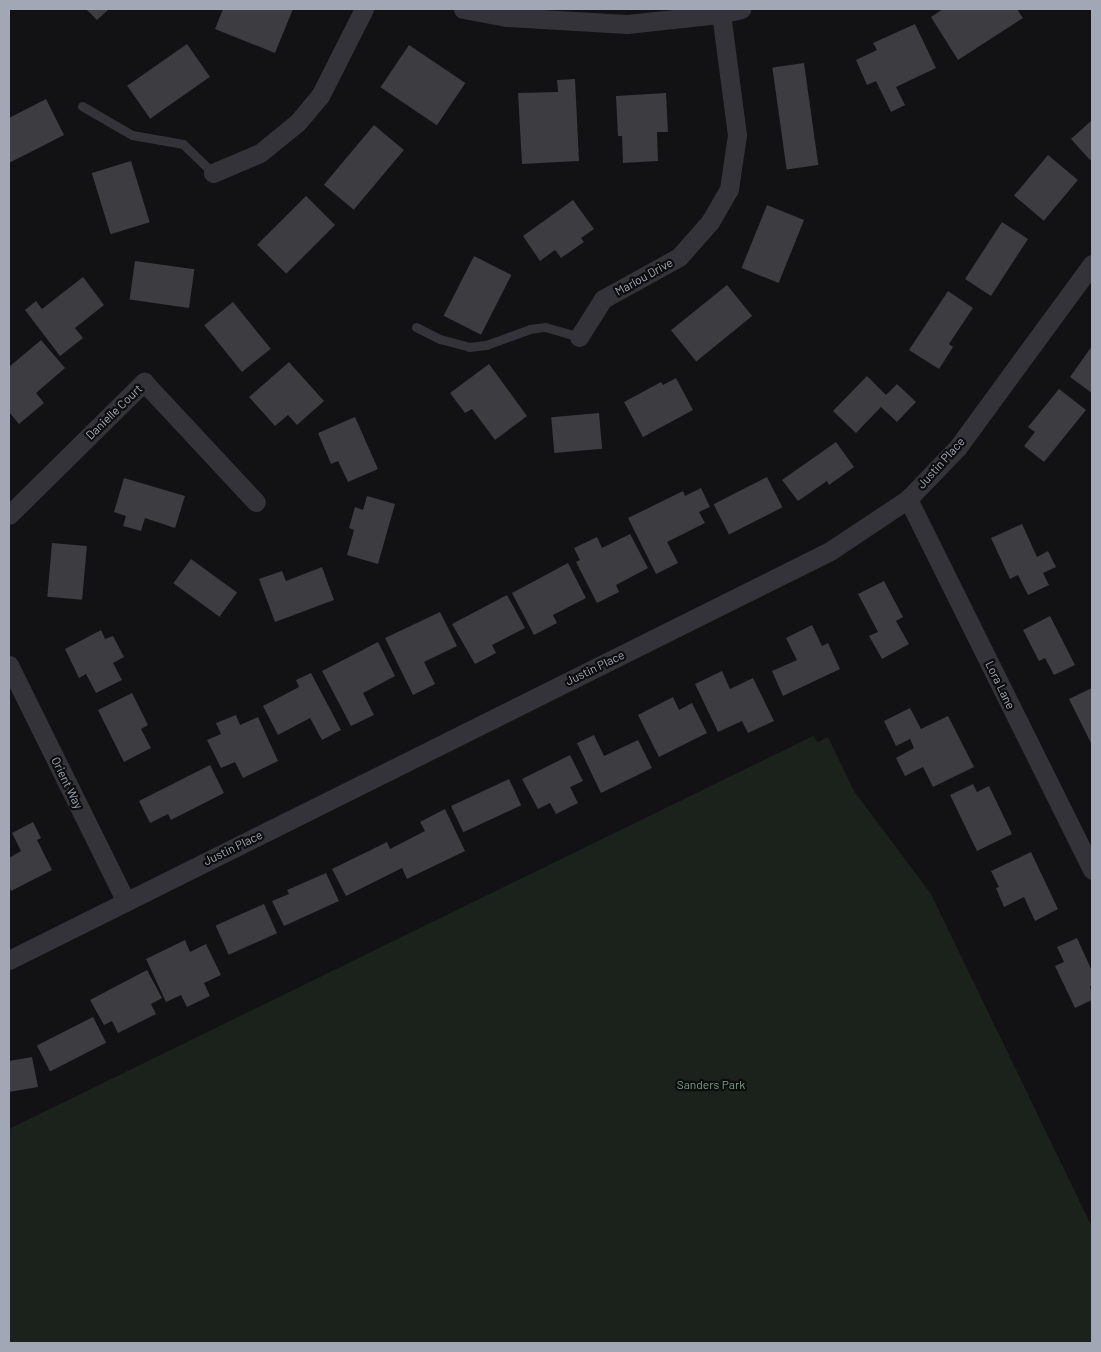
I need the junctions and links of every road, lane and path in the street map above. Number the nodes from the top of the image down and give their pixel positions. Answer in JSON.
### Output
{"nodes":[{"id":1,"x":364,"y":9,"type":"edge"},
{"id":2,"x":463,"y":9,"type":"edge"},
{"id":3,"x":741,"y":9,"type":"edge"},
{"id":4,"x":721,"y":14,"type":"junction"},
{"id":5,"x":82,"y":106,"type":"dead end"},
{"id":6,"x":213,"y":172,"type":"joint"},
{"id":7,"x":1092,"y":264,"type":"edge"},
{"id":8,"x":416,"y":327,"type":"dead end"},
{"id":9,"x":579,"y":337,"type":"joint"},
{"id":10,"x":908,"y":499,"type":"junction"},
{"id":11,"x":256,"y":502,"type":"dead end"},
{"id":12,"x":9,"y":515,"type":"edge"},
{"id":13,"x":9,"y":665,"type":"edge"},
{"id":14,"x":1092,"y":870,"type":"edge"},
{"id":15,"x":126,"y":902,"type":"junction"},
{"id":16,"x":9,"y":960,"type":"edge"}],
"edges":[{"from":1,"to":6,"type":"street"},
{"from":2,"to":4,"type":"street"},
{"from":3,"to":4,"type":"street"},
{"from":4,"to":9,"type":"street","name":"Marlou Drive"},
{"from":5,"to":6,"type":"lane"},
{"from":7,"to":10,"type":"street","name":"Justin Place"},
{"from":8,"to":9,"type":"lane"},
{"from":10,"to":14,"type":"street","name":"Lora Lane"},
{"from":10,"to":15,"type":"street","name":"Justin Place"},
{"from":11,"to":12,"type":"street","name":"Danielle Court"},
{"from":13,"to":15,"type":"street","name":"Orient Way"},
{"from":15,"to":16,"type":"street","name":"Justin Place"}]}
